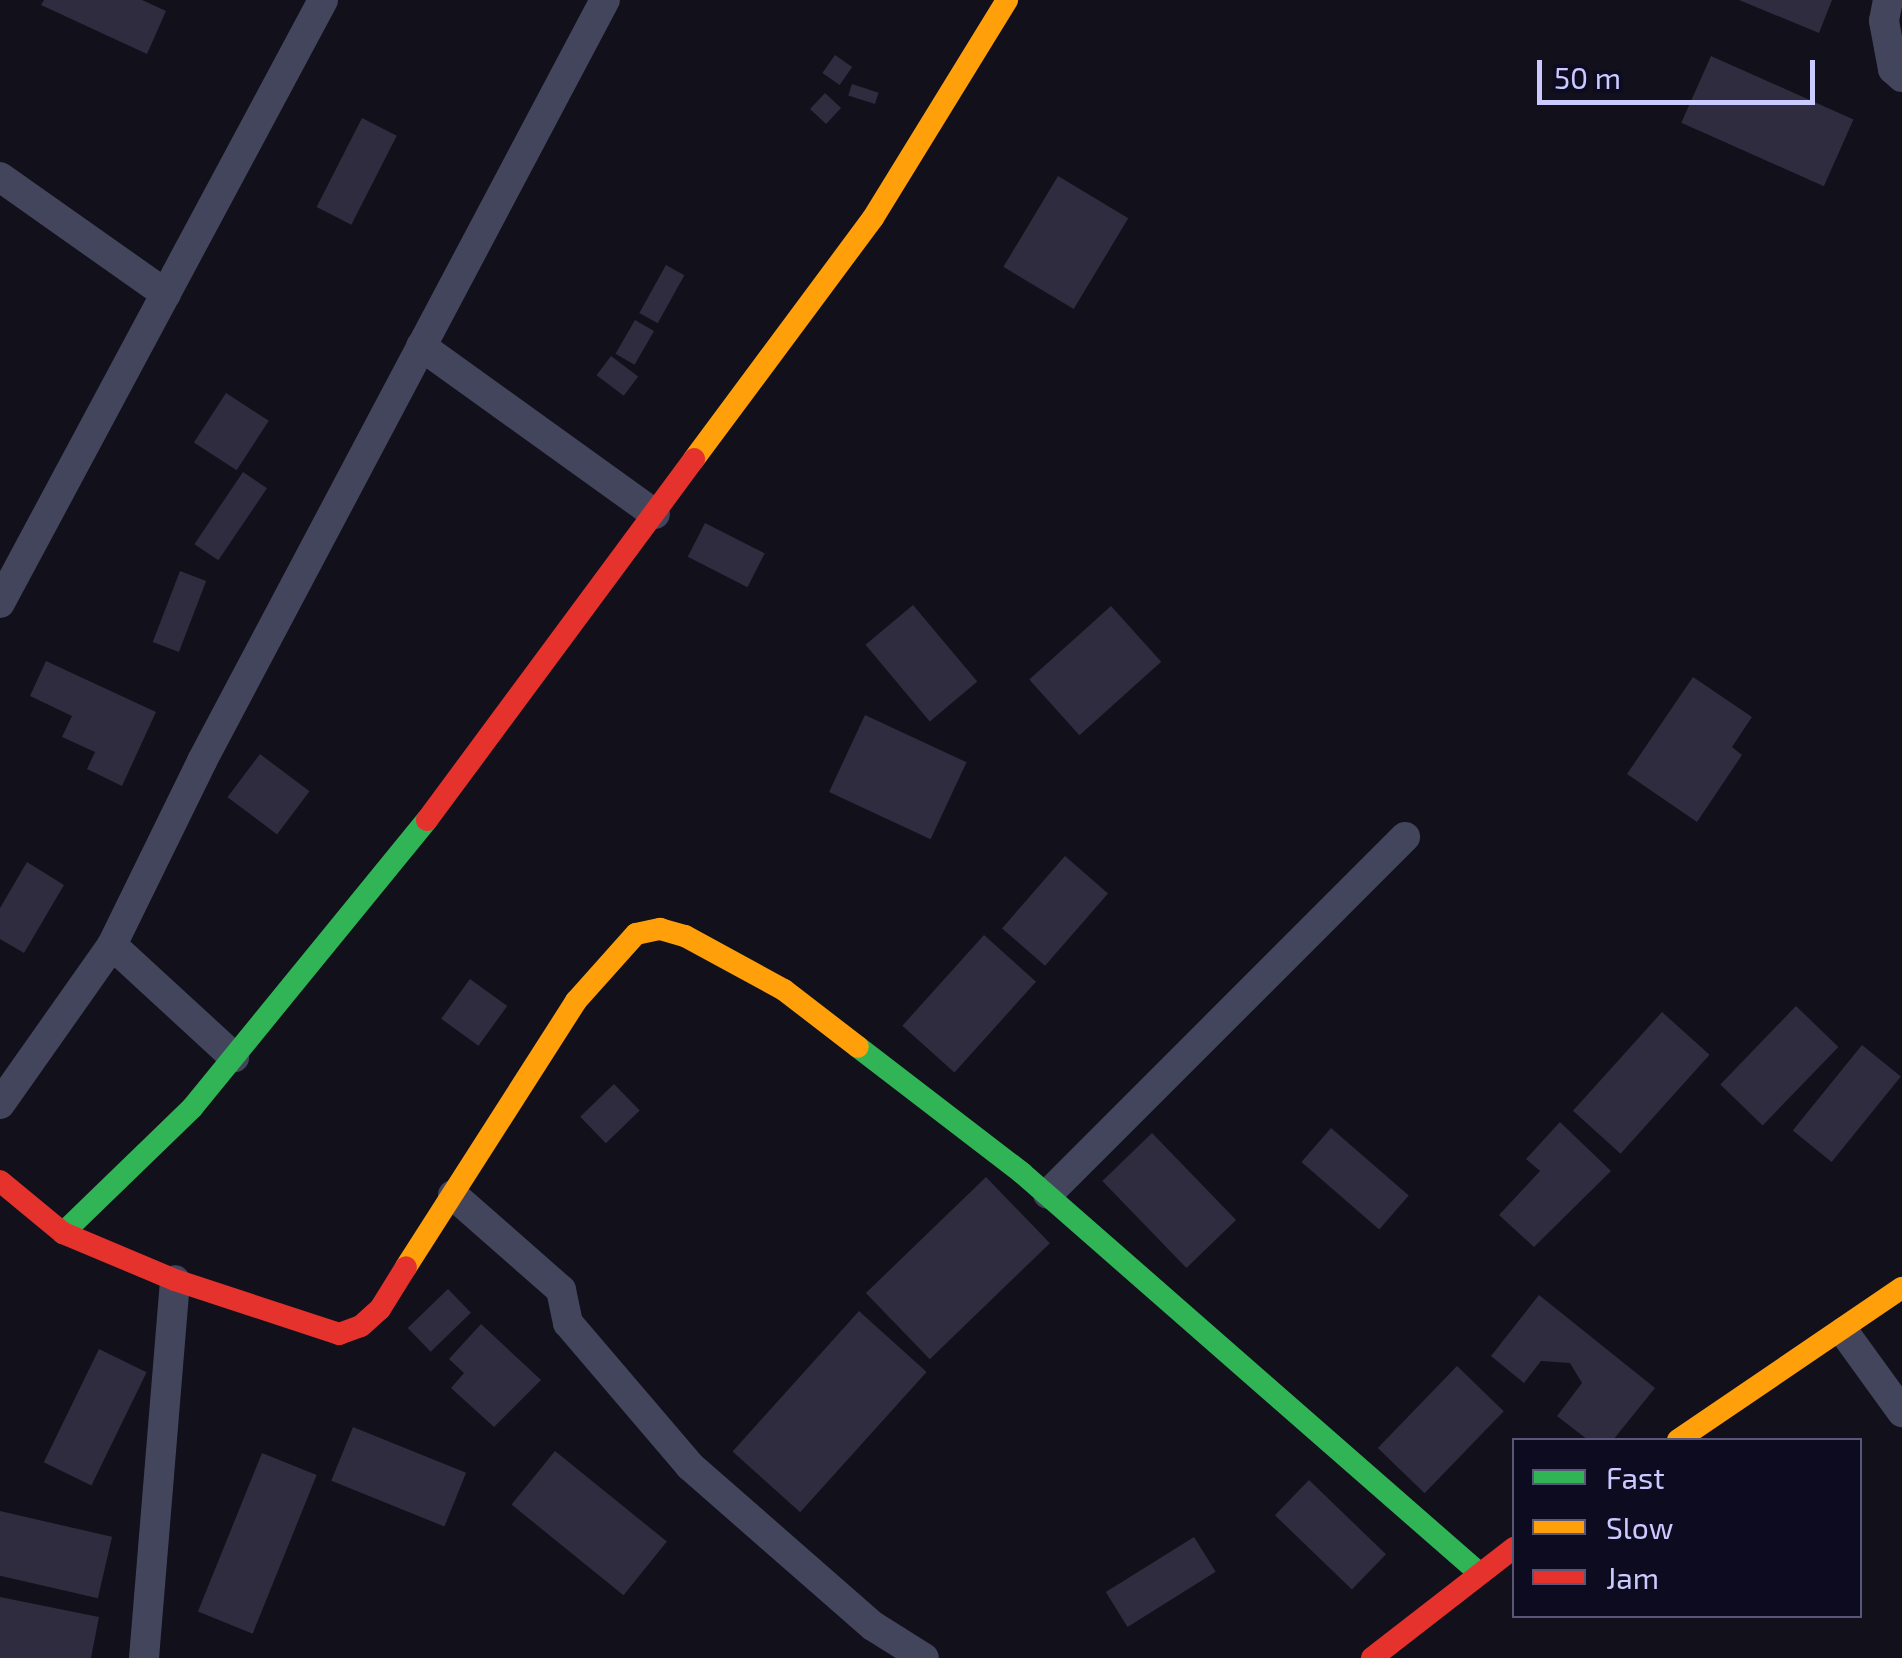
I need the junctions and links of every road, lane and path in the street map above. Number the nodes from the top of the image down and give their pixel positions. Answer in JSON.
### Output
{"nodes":[{"id":1,"x":323,"y":0,"type":"edge"},
{"id":2,"x":604,"y":0,"type":"edge"},
{"id":3,"x":1007,"y":0,"type":"edge"},
{"id":4,"x":1888,"y":0,"type":"edge"},
{"id":5,"x":1902,"y":77,"type":"edge"},
{"id":6,"x":0,"y":177,"type":"edge"},
{"id":7,"x":166,"y":294,"type":"junction"},
{"id":8,"x":421,"y":346,"type":"junction"},
{"id":9,"x":655,"y":514,"type":"junction"},
{"id":10,"x":0,"y":603,"type":"edge"},
{"id":11,"x":1405,"y":836,"type":"dead end"},
{"id":12,"x":112,"y":945,"type":"junction"},
{"id":13,"x":234,"y":1057,"type":"junction"},
{"id":14,"x":0,"y":1104,"type":"edge"},
{"id":15,"x":0,"y":1181,"type":"edge"},
{"id":16,"x":453,"y":1194,"type":"junction"},
{"id":17,"x":1048,"y":1194,"type":"junction"},
{"id":18,"x":63,"y":1233,"type":"junction"},
{"id":19,"x":174,"y":1280,"type":"junction"},
{"id":20,"x":1902,"y":1288,"type":"edge"},
{"id":21,"x":1844,"y":1332,"type":"junction"},
{"id":22,"x":1902,"y":1412,"type":"edge"},
{"id":23,"x":1681,"y":1438,"type":"edge"},
{"id":24,"x":1512,"y":1549,"type":"edge"},
{"id":25,"x":1478,"y":1572,"type":"junction"},
{"id":26,"x":144,"y":1658,"type":"edge"},
{"id":27,"x":924,"y":1658,"type":"edge"},
{"id":28,"x":1372,"y":1658,"type":"edge"}],
"edges":[{"from":1,"to":7,"type":"street"},
{"from":2,"to":8,"type":"street"},
{"from":3,"to":9,"type":"street"},
{"from":4,"to":5,"type":"street"},
{"from":6,"to":7,"type":"street"},
{"from":7,"to":10,"type":"street"},
{"from":8,"to":9,"type":"street"},
{"from":8,"to":12,"type":"street"},
{"from":9,"to":13,"type":"street"},
{"from":11,"to":17,"type":"street"},
{"from":12,"to":13,"type":"street"},
{"from":12,"to":14,"type":"street"},
{"from":13,"to":18,"type":"street"},
{"from":15,"to":18,"type":"street"},
{"from":16,"to":17,"type":"street"},
{"from":16,"to":19,"type":"street"},
{"from":16,"to":27,"type":"street"},
{"from":17,"to":25,"type":"street"},
{"from":18,"to":19,"type":"street"},
{"from":19,"to":26,"type":"street"},
{"from":20,"to":21,"type":"street"},
{"from":21,"to":22,"type":"street"},
{"from":21,"to":23,"type":"street"},
{"from":24,"to":25,"type":"street"},
{"from":25,"to":28,"type":"street"}]}
